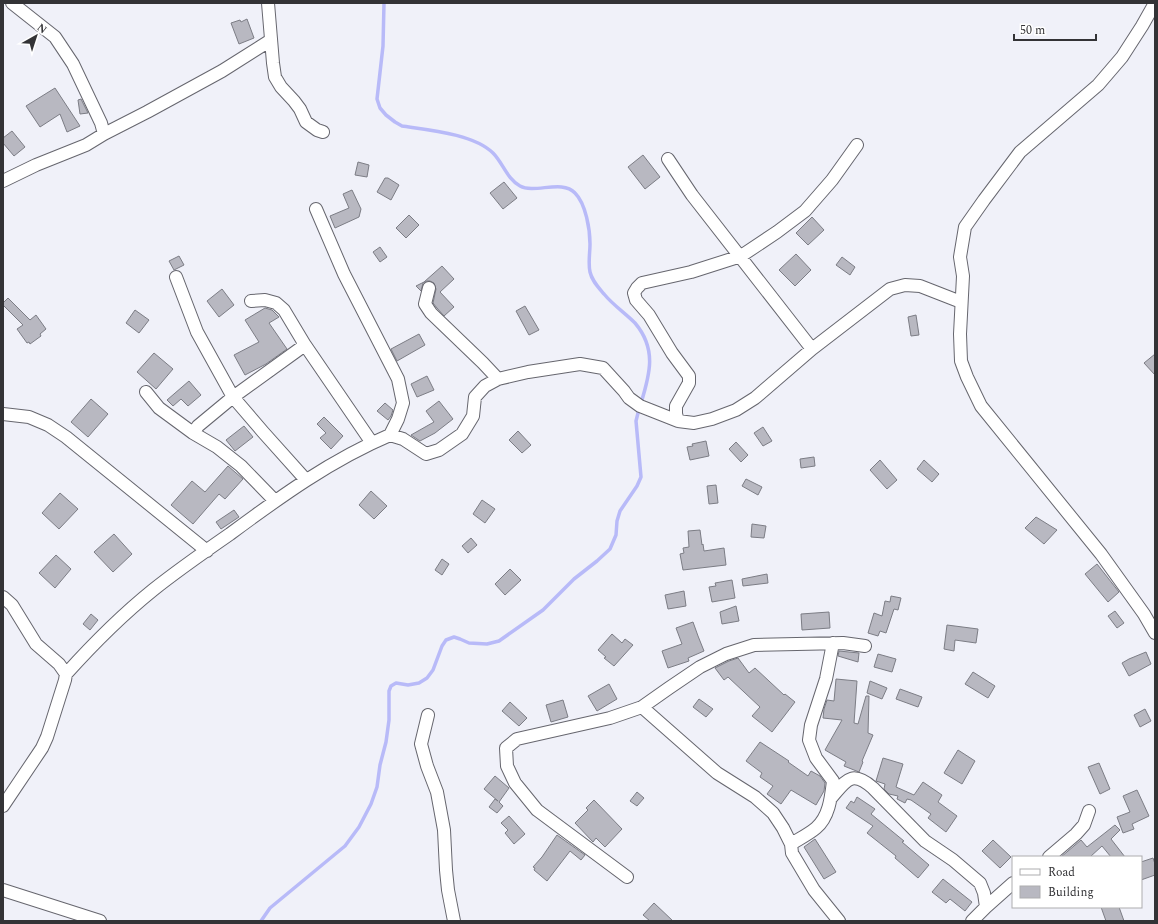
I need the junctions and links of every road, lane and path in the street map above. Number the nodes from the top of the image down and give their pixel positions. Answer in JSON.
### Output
{"nodes":[{"id":1,"x":12,"y":3,"type":"edge"},
{"id":2,"x":268,"y":3,"type":"edge"},
{"id":3,"x":1155,"y":3,"type":"edge"},
{"id":4,"x":272,"y":40,"type":"junction"},
{"id":5,"x":323,"y":132,"type":"dead end"},
{"id":6,"x":104,"y":134,"type":"junction"},
{"id":7,"x":857,"y":145,"type":"dead end"},
{"id":8,"x":668,"y":159,"type":"dead end"},
{"id":9,"x":3,"y":181,"type":"edge"},
{"id":10,"x":316,"y":209,"type":"dead end"},
{"id":11,"x":740,"y":256,"type":"junction"},
{"id":12,"x":176,"y":277,"type":"dead end"},
{"id":13,"x":429,"y":288,"type":"dead end"},
{"id":14,"x":251,"y":301,"type":"dead end"},
{"id":15,"x":961,"y":302,"type":"junction"},
{"id":16,"x":305,"y":345,"type":"junction"},
{"id":17,"x":812,"y":349,"type":"junction"},
{"id":18,"x":498,"y":379,"type":"junction"},
{"id":19,"x":146,"y":392,"type":"dead end"},
{"id":20,"x":233,"y":397,"type":"junction"},
{"id":21,"x":3,"y":414,"type":"edge"},
{"id":22,"x":678,"y":421,"type":"junction"},
{"id":23,"x":193,"y":433,"type":"junction"},
{"id":24,"x":390,"y":435,"type":"junction"},
{"id":25,"x":372,"y":443,"type":"junction"},
{"id":26,"x":306,"y":480,"type":"junction"},
{"id":27,"x":275,"y":501,"type":"junction"},
{"id":28,"x":207,"y":551,"type":"junction"},
{"id":29,"x":3,"y":597,"type":"edge"},
{"id":30,"x":1155,"y":633,"type":"edge"},
{"id":31,"x":833,"y":643,"type":"junction"},
{"id":32,"x":866,"y":646,"type":"dead end"},
{"id":33,"x":66,"y":674,"type":"junction"},
{"id":34,"x":642,"y":707,"type":"junction"},
{"id":35,"x":428,"y":715,"type":"dead end"},
{"id":36,"x":831,"y":798,"type":"junction"},
{"id":37,"x":3,"y":806,"type":"edge"},
{"id":38,"x":1090,"y":811,"type":"dead end"},
{"id":39,"x":791,"y":844,"type":"junction"},
{"id":40,"x":1050,"y":856,"type":"edge"},
{"id":41,"x":627,"y":877,"type":"dead end"},
{"id":42,"x":1012,"y":884,"type":"edge"},
{"id":43,"x":3,"y":890,"type":"edge"},
{"id":44,"x":986,"y":907,"type":"junction"},
{"id":45,"x":100,"y":921,"type":"edge"},
{"id":46,"x":454,"y":921,"type":"edge"},
{"id":47,"x":839,"y":921,"type":"edge"},
{"id":48,"x":972,"y":921,"type":"edge"}],
"edges":[{"from":1,"to":6,"type":"street"},
{"from":2,"to":4,"type":"street"},
{"from":3,"to":15,"type":"street"},
{"from":4,"to":5,"type":"street"},
{"from":4,"to":6,"type":"street"},
{"from":6,"to":9,"type":"street"},
{"from":7,"to":11,"type":"street"},
{"from":8,"to":11,"type":"street"},
{"from":10,"to":24,"type":"street"},
{"from":11,"to":17,"type":"street"},
{"from":11,"to":22,"type":"street"},
{"from":12,"to":20,"type":"street"},
{"from":13,"to":18,"type":"street"},
{"from":14,"to":16,"type":"street"},
{"from":15,"to":17,"type":"street"},
{"from":15,"to":30,"type":"street"},
{"from":16,"to":20,"type":"street"},
{"from":16,"to":25,"type":"street"},
{"from":17,"to":22,"type":"street"},
{"from":18,"to":22,"type":"street"},
{"from":18,"to":24,"type":"street"},
{"from":19,"to":23,"type":"street"},
{"from":20,"to":23,"type":"street"},
{"from":20,"to":26,"type":"street"},
{"from":21,"to":28,"type":"street"},
{"from":23,"to":27,"type":"street"},
{"from":24,"to":25,"type":"street"},
{"from":25,"to":26,"type":"street"},
{"from":26,"to":27,"type":"street"},
{"from":27,"to":28,"type":"street"},
{"from":28,"to":33,"type":"street"},
{"from":29,"to":33,"type":"street"},
{"from":31,"to":32,"type":"street"},
{"from":31,"to":34,"type":"street"},
{"from":31,"to":36,"type":"street"},
{"from":33,"to":37,"type":"street"},
{"from":34,"to":39,"type":"street"},
{"from":34,"to":41,"type":"street"},
{"from":35,"to":46,"type":"street"},
{"from":36,"to":39,"type":"street"},
{"from":36,"to":44,"type":"street"},
{"from":38,"to":40,"type":"street"},
{"from":39,"to":47,"type":"street"},
{"from":42,"to":44,"type":"street"},
{"from":43,"to":45,"type":"street"},
{"from":44,"to":48,"type":"street"}]}
